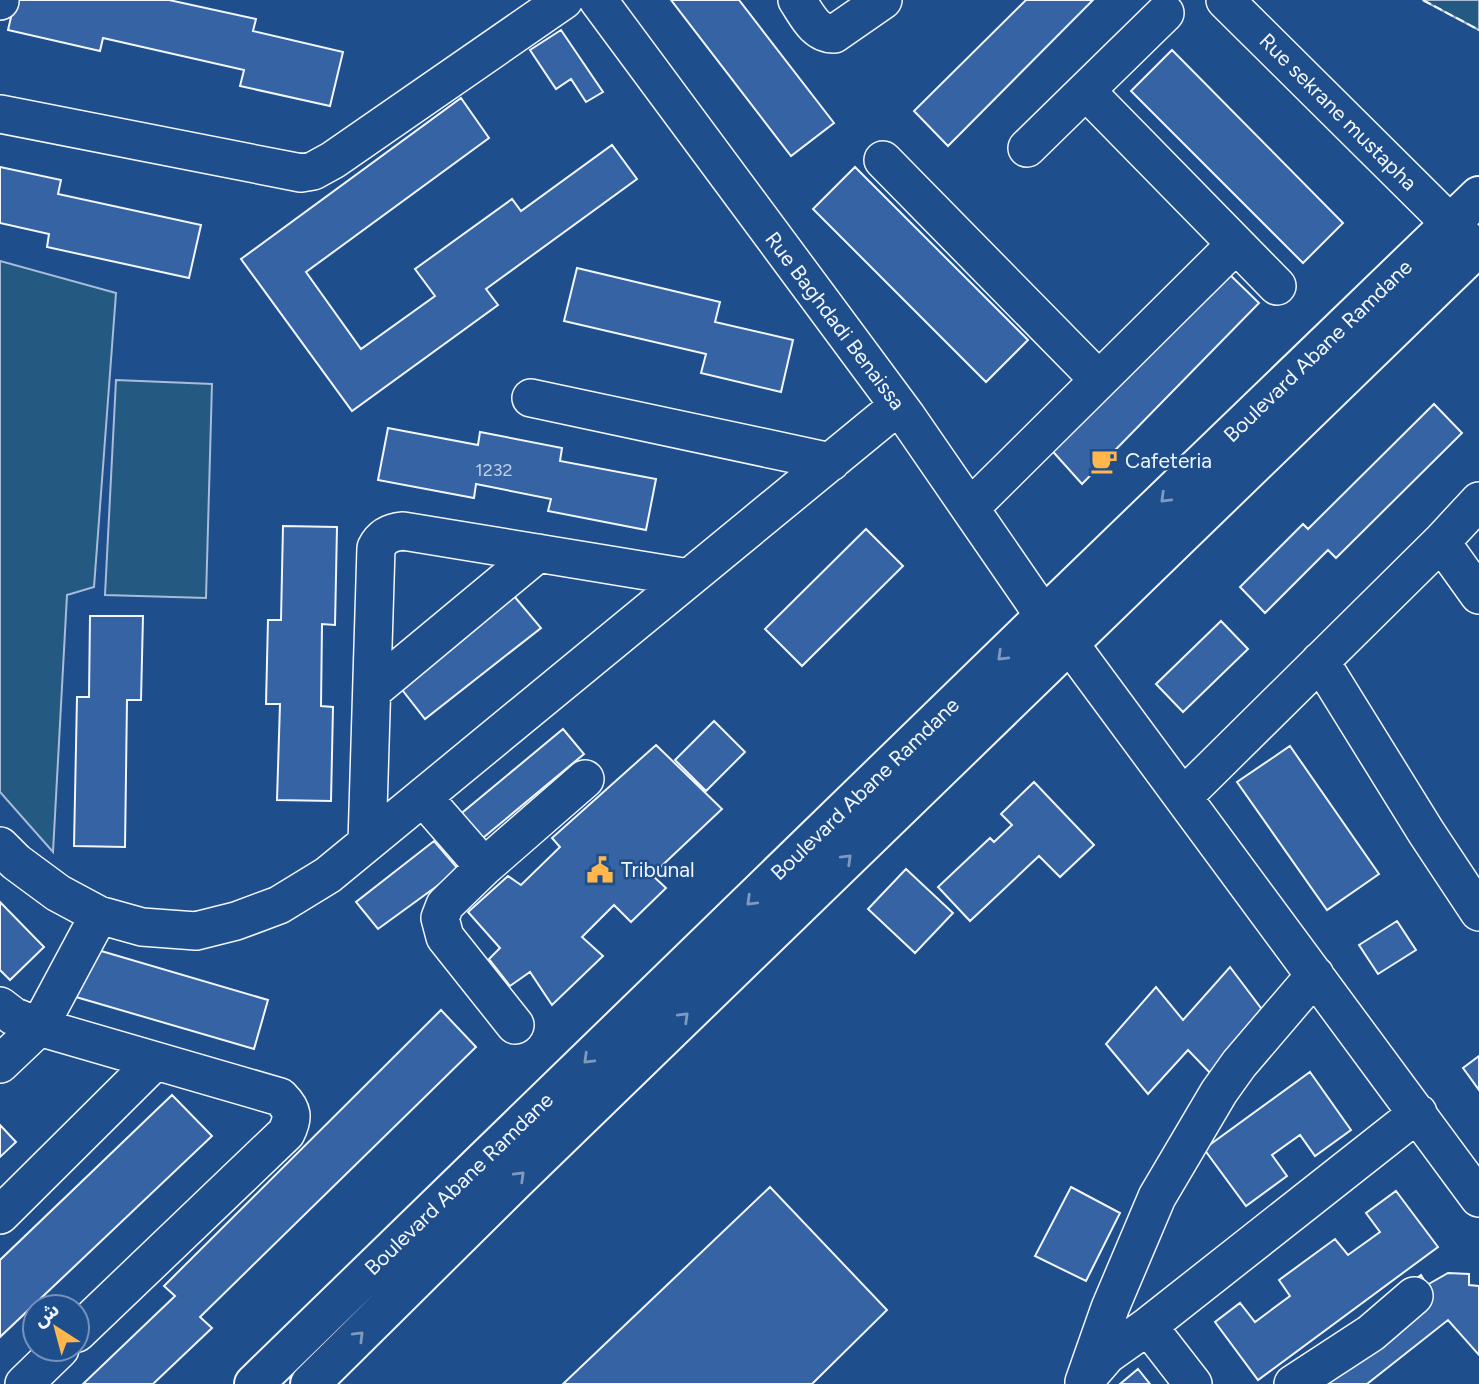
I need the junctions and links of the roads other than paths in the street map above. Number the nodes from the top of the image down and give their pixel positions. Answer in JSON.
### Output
{"nodes":[{"id":1,"x":564,"y":0,"type":"edge"},
{"id":2,"x":797,"y":0,"type":"edge"},
{"id":3,"x":883,"y":0,"type":"edge"},
{"id":4,"x":1225,"y":0,"type":"edge"},
{"id":5,"x":607,"y":3,"type":"edge"},
{"id":6,"x":1165,"y":13,"type":"dead end"},
{"id":7,"x":1086,"y":91,"type":"junction"},
{"id":8,"x":0,"y":114,"type":"edge"},
{"id":9,"x":1027,"y":148,"type":"dead end"},
{"id":10,"x":883,"y":160,"type":"dead end"},
{"id":11,"x":1479,"y":196,"type":"edge"},
{"id":12,"x":1236,"y":244,"type":"junction"},
{"id":13,"x":1471,"y":245,"type":"edge"},
{"id":14,"x":1278,"y":286,"type":"dead end"},
{"id":15,"x":1099,"y":380,"type":"junction"},
{"id":16,"x":531,"y":398,"type":"dead end"},
{"id":17,"x":898,"y":406,"type":"junction"},
{"id":18,"x":831,"y":462,"type":"junction"},
{"id":19,"x":1479,"y":501,"type":"edge"},
{"id":20,"x":970,"y":508,"type":"junction"},
{"id":21,"x":1441,"y":542,"type":"junction"},
{"id":22,"x":538,"y":553,"type":"junction"},
{"id":23,"x":689,"y":578,"type":"junction"},
{"id":24,"x":1479,"y":595,"type":"edge"},
{"id":25,"x":1044,"y":616,"type":"junction"},
{"id":26,"x":1069,"y":643,"type":"junction"},
{"id":27,"x":1320,"y":661,"type":"junction"},
{"id":28,"x":372,"y":691,"type":"junction"},
{"id":29,"x":585,"y":779,"type":"dead end"},
{"id":30,"x":423,"y":797,"type":"junction"},
{"id":31,"x":1183,"y":797,"type":"junction"},
{"id":32,"x":367,"y":843,"type":"junction"},
{"id":33,"x":0,"y":846,"type":"edge"},
{"id":34,"x":484,"y":867,"type":"junction"},
{"id":35,"x":1479,"y":912,"type":"edge"},
{"id":36,"x":99,"y":915,"type":"junction"},
{"id":37,"x":1315,"y":975,"type":"junction"},
{"id":38,"x":0,"y":1006,"type":"edge"},
{"id":39,"x":515,"y":1025,"type":"dead end"},
{"id":40,"x":39,"y":1027,"type":"junction"},
{"id":41,"x":155,"y":1061,"type":"junction"},
{"id":42,"x":0,"y":1064,"type":"edge"},
{"id":43,"x":1418,"y":1113,"type":"junction"},
{"id":44,"x":1479,"y":1198,"type":"edge"},
{"id":45,"x":0,"y":1214,"type":"edge"},
{"id":46,"x":1415,"y":1296,"type":"dead end"},
{"id":47,"x":91,"y":1320,"type":"edge"},
{"id":48,"x":1149,"y":1325,"type":"junction"},
{"id":49,"x":46,"y":1363,"type":"edge"},
{"id":50,"x":1083,"y":1383,"type":"edge"},
{"id":51,"x":24,"y":1384,"type":"edge"},
{"id":52,"x":254,"y":1384,"type":"edge"},
{"id":53,"x":310,"y":1384,"type":"edge"},
{"id":54,"x":1193,"y":1384,"type":"edge"},
{"id":55,"x":1293,"y":1384,"type":"edge"}],
"edges":[{"from":1,"to":8,"type":"street"},
{"from":2,"to":3,"type":"street"},
{"from":4,"to":13,"type":"street","name":"Rue sekrane mustapha"},
{"from":5,"to":17,"type":"street","name":"Rue Baghdadi Benaissa"},
{"from":6,"to":7,"type":"street"},
{"from":7,"to":9,"type":"street"},
{"from":7,"to":12,"type":"street"},
{"from":10,"to":15,"type":"street"},
{"from":11,"to":13,"type":"main road","name":"Boulevard Abane Ramdane"},
{"from":12,"to":14,"type":"street"},
{"from":12,"to":15,"type":"street"},
{"from":13,"to":25,"type":"main road","name":"Boulevard Abane Ramdane","one_way":true},
{"from":13,"to":26,"type":"main road","name":"Boulevard Abane Ramdane"},
{"from":15,"to":20,"type":"street"},
{"from":16,"to":18,"type":"street"},
{"from":17,"to":18,"type":"street"},
{"from":17,"to":20,"type":"street","name":"Rue Baghdadi Benaissa"},
{"from":18,"to":23,"type":"street"},
{"from":19,"to":21,"type":"street"},
{"from":20,"to":25,"type":"street","name":"Rue Baghdadi Benaissa"},
{"from":21,"to":24,"type":"street"},
{"from":21,"to":27,"type":"street"},
{"from":22,"to":23,"type":"street"},
{"from":22,"to":28,"type":"street"},
{"from":22,"to":28,"type":"street"},
{"from":23,"to":30,"type":"street"},
{"from":25,"to":26,"type":"street","name":"Rue Baghdadi Benaissa"},
{"from":25,"to":52,"type":"main road","name":"Boulevard Abane Ramdane","one_way":true},
{"from":26,"to":31,"type":"street","name":"Rue Baghdadi Benaissa"},
{"from":53,"to":26,"type":"main road","name":"Boulevard Abane Ramdane","one_way":true},
{"from":27,"to":31,"type":"street"},
{"from":27,"to":35,"type":"street"},
{"from":28,"to":32,"type":"street"},
{"from":29,"to":34,"type":"street"},
{"from":30,"to":32,"type":"street"},
{"from":30,"to":34,"type":"street"},
{"from":31,"to":37,"type":"street","name":"Rue Baghdadi Benaissa"},
{"from":32,"to":36,"type":"street"},
{"from":33,"to":36,"type":"street"},
{"from":34,"to":39,"type":"street"},
{"from":36,"to":40,"type":"street"},
{"from":37,"to":43,"type":"street","name":"Rue Baghdadi Benaissa"},
{"from":37,"to":50,"type":"street"},
{"from":38,"to":40,"type":"street"},
{"from":40,"to":41,"type":"street"},
{"from":40,"to":42,"type":"street"},
{"from":41,"to":45,"type":"street"},
{"from":41,"to":47,"type":"street"},
{"from":43,"to":44,"type":"street","name":"Rue Baghdadi Benaissa"},
{"from":43,"to":48,"type":"street"},
{"from":46,"to":55,"type":"street"},
{"from":48,"to":50,"type":"street"},
{"from":48,"to":54,"type":"street"},
{"from":49,"to":51,"type":"street"}]}
